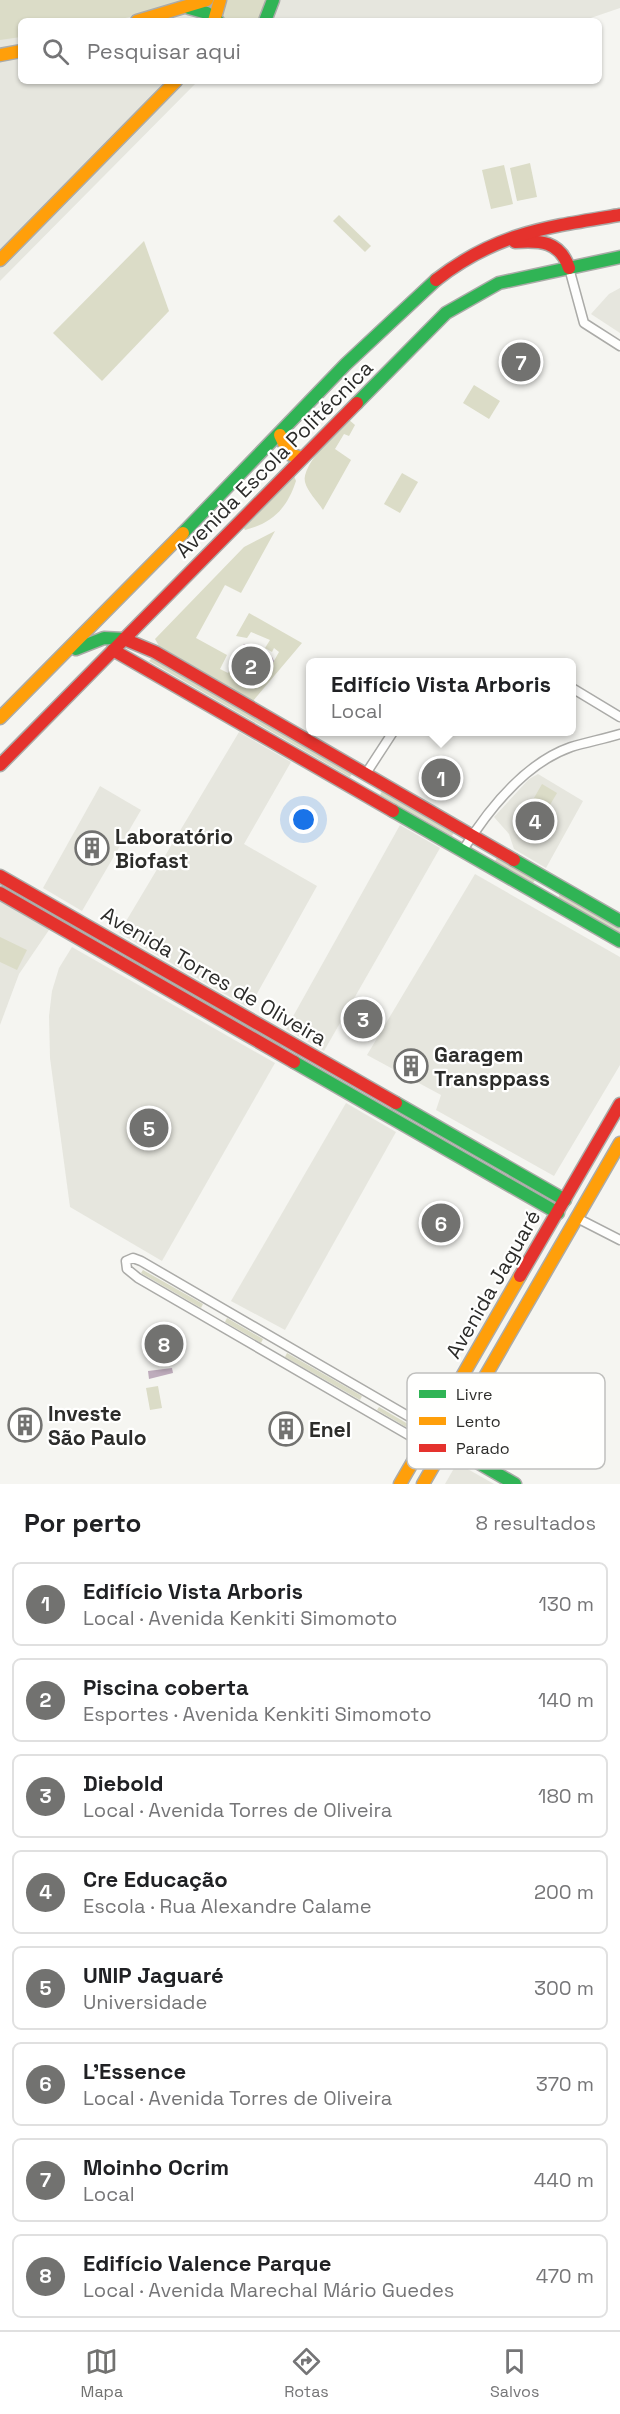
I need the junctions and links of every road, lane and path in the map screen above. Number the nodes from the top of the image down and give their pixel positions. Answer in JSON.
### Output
{"nodes":[{"id":1,"x":207,"y":0,"type":"edge"},
{"id":2,"x":220,"y":0,"type":"edge"},
{"id":3,"x":271,"y":2,"type":"edge"},
{"id":4,"x":189,"y":8,"type":"junction"},
{"id":5,"x":149,"y":18,"type":"edge"},
{"id":6,"x":212,"y":18,"type":"edge"},
{"id":7,"x":216,"y":18,"type":"edge"},
{"id":8,"x":266,"y":18,"type":"edge"},
{"id":9,"x":18,"y":52,"type":"edge"},
{"id":10,"x":0,"y":55,"type":"edge"},
{"id":11,"x":173,"y":84,"type":"edge"},
{"id":12,"x":620,"y":215,"type":"edge"},
{"id":13,"x":488,"y":246,"type":"junction"},
{"id":14,"x":620,"y":257,"type":"edge"},
{"id":15,"x":0,"y":260,"type":"edge"},
{"id":16,"x":569,"y":268,"type":"junction"},
{"id":17,"x":620,"y":346,"type":"edge"},
{"id":18,"x":280,"y":435,"type":"junction"},
{"id":19,"x":302,"y":458,"type":"junction"},
{"id":20,"x":124,"y":639,"type":"junction"},
{"id":21,"x":113,"y":650,"type":"junction"},
{"id":22,"x":60,"y":658,"type":"junction"},
{"id":23,"x":576,"y":690,"type":"edge"},
{"id":24,"x":620,"y":717,"type":"edge"},
{"id":25,"x":0,"y":718,"type":"edge"},
{"id":26,"x":297,"y":734,"type":"junction"},
{"id":27,"x":620,"y":734,"type":"edge"},
{"id":28,"x":390,"y":736,"type":"edge"},
{"id":29,"x":289,"y":750,"type":"junction"},
{"id":30,"x":0,"y":765,"type":"edge"},
{"id":31,"x":365,"y":775,"type":"junction"},
{"id":32,"x":472,"y":836,"type":"junction"},
{"id":33,"x":463,"y":850,"type":"junction"},
{"id":34,"x":0,"y":876,"type":"edge"},
{"id":35,"x":552,"y":882,"type":"junction"},
{"id":36,"x":17,"y":886,"type":"junction"},
{"id":37,"x":5,"y":896,"type":"edge"},
{"id":38,"x":543,"y":897,"type":"junction"},
{"id":39,"x":620,"y":921,"type":"edge"},
{"id":40,"x":620,"y":941,"type":"edge"},
{"id":41,"x":296,"y":1046,"type":"junction"},
{"id":42,"x":288,"y":1058,"type":"junction"},
{"id":43,"x":352,"y":1078,"type":"junction"},
{"id":44,"x":344,"y":1090,"type":"junction"},
{"id":45,"x":620,"y":1104,"type":"edge"},
{"id":46,"x":408,"y":1110,"type":"junction"},
{"id":47,"x":400,"y":1122,"type":"junction"},
{"id":48,"x":620,"y":1143,"type":"edge"},
{"id":49,"x":565,"y":1200,"type":"junction"},
{"id":50,"x":558,"y":1213,"type":"junction"},
{"id":51,"x":577,"y":1218,"type":"junction"},
{"id":52,"x":620,"y":1240,"type":"edge"},
{"id":53,"x":219,"y":1307,"type":"junction"},
{"id":54,"x":211,"y":1321,"type":"junction"},
{"id":55,"x":279,"y":1342,"type":"junction"},
{"id":56,"x":271,"y":1355,"type":"junction"},
{"id":57,"x":465,"y":1373,"type":"edge"},
{"id":58,"x":487,"y":1373,"type":"edge"},
{"id":59,"x":374,"y":1397,"type":"junction"},
{"id":60,"x":366,"y":1411,"type":"junction"},
{"id":61,"x":407,"y":1416,"type":"edge"},
{"id":62,"x":407,"y":1434,"type":"edge"},
{"id":63,"x":409,"y":1469,"type":"edge"},
{"id":64,"x":432,"y":1469,"type":"edge"},
{"id":65,"x":489,"y":1469,"type":"edge"},
{"id":66,"x":400,"y":1484,"type":"edge"},
{"id":67,"x":423,"y":1484,"type":"edge"},
{"id":68,"x":515,"y":1484,"type":"edge"}],
"edges":[{"from":1,"to":4,"type":"main road"},
{"from":2,"to":7,"type":"main road"},
{"from":3,"to":8,"type":"main road"},
{"from":4,"to":5,"type":"main road"},
{"from":4,"to":6,"type":"main road"},
{"from":9,"to":10,"type":"main road"},
{"from":11,"to":15,"type":"main road"},
{"from":12,"to":13,"type":"main road","name":"Avenida Escola Politécnica"},
{"from":13,"to":16,"type":"main road"},
{"from":13,"to":18,"type":"main road","name":"Avenida Escola Politécnica"},
{"from":14,"to":16,"type":"main road","name":"Avenida Escola Politécnica"},
{"from":16,"to":17,"type":"street"},
{"from":16,"to":19,"type":"main road","name":"Avenida Escola Politécnica"},
{"from":18,"to":19,"type":"main road"},
{"from":18,"to":22,"type":"main road","name":"Avenida Escola Politécnica"},
{"from":19,"to":20,"type":"main road","name":"Avenida Escola Politécnica"},
{"from":20,"to":21,"type":"main road","name":"Avenida Escola Politécnica"},
{"from":20,"to":22,"type":"main road"},
{"from":20,"to":26,"type":"main road"},
{"from":21,"to":29,"type":"main road"},
{"from":21,"to":30,"type":"main road","name":"Avenida Escola Politécnica"},
{"from":22,"to":25,"type":"main road","name":"Avenida Escola Politécnica"},
{"from":23,"to":24,"type":"street"},
{"from":26,"to":29,"type":"main road"},
{"from":26,"to":31,"type":"main road"},
{"from":27,"to":32,"type":"street"},
{"from":28,"to":31,"type":"street"},
{"from":29,"to":33,"type":"main road"},
{"from":31,"to":32,"type":"main road"},
{"from":32,"to":33,"type":"street"},
{"from":32,"to":35,"type":"main road"},
{"from":33,"to":38,"type":"main road"},
{"from":34,"to":36,"type":"main road","name":"Avenida Torres de Oliveira"},
{"from":35,"to":38,"type":"main road"},
{"from":35,"to":39,"type":"main road"},
{"from":36,"to":37,"type":"main road"},
{"from":36,"to":41,"type":"main road","name":"Avenida Torres de Oliveira"},
{"from":37,"to":42,"type":"main road","name":"Avenida Torres de Oliveira"},
{"from":38,"to":40,"type":"main road"},
{"from":41,"to":42,"type":"main road"},
{"from":41,"to":43,"type":"main road","name":"Avenida Torres de Oliveira"},
{"from":42,"to":44,"type":"main road","name":"Avenida Torres de Oliveira"},
{"from":43,"to":44,"type":"main road"},
{"from":43,"to":46,"type":"main road","name":"Avenida Torres de Oliveira"},
{"from":44,"to":47,"type":"main road","name":"Avenida Torres de Oliveira"},
{"from":45,"to":49,"type":"main road","name":"Avenida Jaguaré"},
{"from":46,"to":47,"type":"main road"},
{"from":46,"to":49,"type":"main road","name":"Avenida Torres de Oliveira"},
{"from":47,"to":50,"type":"main road","name":"Avenida Torres de Oliveira"},
{"from":48,"to":51,"type":"main road","name":"Avenida Jaguaré"},
{"from":49,"to":50,"type":"main road","name":"Avenida Jaguaré"},
{"from":50,"to":57,"type":"main road","name":"Avenida Jaguaré"},
{"from":51,"to":52,"type":"street"},
{"from":51,"to":58,"type":"main road","name":"Avenida Jaguaré"},
{"from":53,"to":54,"type":"street"},
{"from":53,"to":54,"type":"street"},
{"from":53,"to":55,"type":"street"},
{"from":54,"to":56,"type":"street"},
{"from":55,"to":56,"type":"street"},
{"from":55,"to":59,"type":"street"},
{"from":56,"to":60,"type":"street"},
{"from":59,"to":60,"type":"street"},
{"from":59,"to":61,"type":"street"},
{"from":60,"to":62,"type":"street"},
{"from":63,"to":66,"type":"main road","name":"Avenida Jaguaré"},
{"from":64,"to":67,"type":"main road","name":"Avenida Jaguaré"},
{"from":65,"to":68,"type":"main road"}]}
